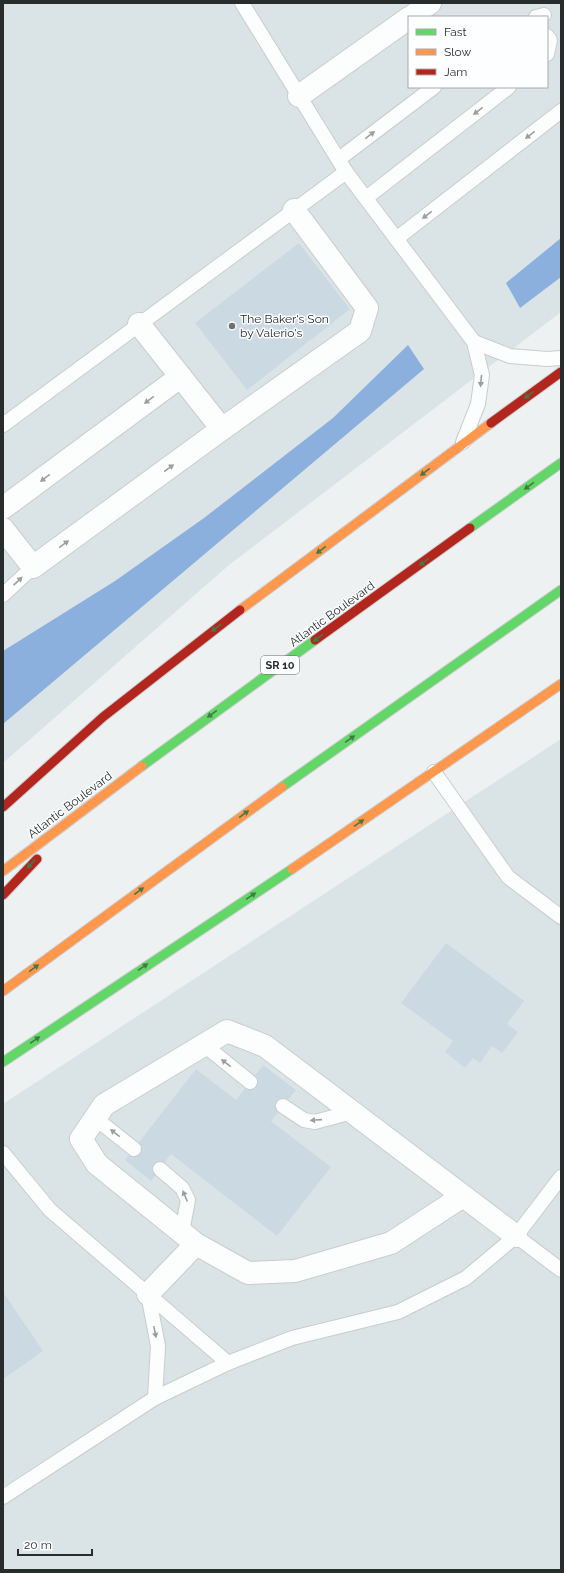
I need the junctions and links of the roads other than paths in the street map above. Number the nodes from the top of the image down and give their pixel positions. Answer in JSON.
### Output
{"nodes":[{"id":1,"x":242,"y":3,"type":"edge"},
{"id":2,"x":430,"y":3,"type":"edge"},
{"id":3,"x":413,"y":16,"type":"edge"},
{"id":4,"x":408,"y":19,"type":"edge"},
{"id":5,"x":548,"y":37,"type":"edge"},
{"id":6,"x":548,"y":49,"type":"edge"},
{"id":7,"x":433,"y":88,"type":"edge"},
{"id":8,"x":508,"y":88,"type":"edge"},
{"id":9,"x":300,"y":96,"type":"junction"},
{"id":10,"x":561,"y":111,"type":"edge"},
{"id":11,"x":339,"y":159,"type":"junction"},
{"id":12,"x":346,"y":172,"type":"junction"},
{"id":13,"x":366,"y":198,"type":"junction"},
{"id":14,"x":294,"y":210,"type":"junction"},
{"id":15,"x":396,"y":239,"type":"junction"},
{"id":16,"x":139,"y":324,"type":"junction"},
{"id":17,"x":474,"y":342,"type":"junction"},
{"id":18,"x":561,"y":358,"type":"edge"},
{"id":19,"x":561,"y":372,"type":"edge"},
{"id":20,"x":180,"y":377,"type":"junction"},
{"id":21,"x":3,"y":425,"type":"edge"},
{"id":22,"x":222,"y":429,"type":"junction"},
{"id":23,"x":462,"y":445,"type":"junction"},
{"id":24,"x":561,"y":464,"type":"edge"},
{"id":25,"x":3,"y":508,"type":"edge"},
{"id":26,"x":3,"y":529,"type":"edge"},
{"id":27,"x":33,"y":568,"type":"junction"},
{"id":28,"x":561,"y":590,"type":"edge"},
{"id":29,"x":3,"y":595,"type":"edge"},
{"id":30,"x":561,"y":684,"type":"edge"},
{"id":31,"x":434,"y":772,"type":"junction"},
{"id":32,"x":3,"y":807,"type":"edge"},
{"id":33,"x":77,"y":815,"type":"junction"},
{"id":34,"x":3,"y":871,"type":"edge"},
{"id":35,"x":3,"y":895,"type":"edge"},
{"id":36,"x":561,"y":917,"type":"edge"},
{"id":37,"x":3,"y":991,"type":"edge"},
{"id":38,"x":203,"y":1044,"type":"junction"},
{"id":39,"x":4,"y":1063,"type":"edge"},
{"id":40,"x":250,"y":1082,"type":"dead end"},
{"id":41,"x":283,"y":1106,"type":"dead end"},
{"id":42,"x":352,"y":1112,"type":"junction"},
{"id":43,"x":95,"y":1118,"type":"junction"},
{"id":44,"x":134,"y":1148,"type":"dead end"},
{"id":45,"x":3,"y":1153,"type":"edge"},
{"id":46,"x":160,"y":1169,"type":"dead end"},
{"id":47,"x":561,"y":1177,"type":"edge"},
{"id":48,"x":463,"y":1196,"type":"junction"},
{"id":49,"x":516,"y":1236,"type":"junction"},
{"id":50,"x":189,"y":1238,"type":"junction"},
{"id":51,"x":561,"y":1270,"type":"edge"},
{"id":52,"x":148,"y":1294,"type":"junction"},
{"id":53,"x":228,"y":1363,"type":"junction"},
{"id":54,"x":155,"y":1398,"type":"junction"},
{"id":55,"x":3,"y":1497,"type":"edge"}],
"edges":[{"from":1,"to":9,"type":"lane"},
{"from":2,"to":3,"type":"street"},
{"from":4,"to":9,"type":"street"},
{"from":5,"to":6,"type":"lane"},
{"from":11,"to":7,"type":"lane","one_way":true},
{"from":8,"to":13,"type":"lane","one_way":true},
{"from":9,"to":11,"type":"lane"},
{"from":10,"to":15,"type":"lane","one_way":true},
{"from":11,"to":12,"type":"lane"},
{"from":12,"to":13,"type":"lane"},
{"from":12,"to":14,"type":"lane"},
{"from":13,"to":15,"type":"lane"},
{"from":14,"to":16,"type":"lane"},
{"from":14,"to":22,"type":"street"},
{"from":15,"to":17,"type":"lane"},
{"from":16,"to":20,"type":"street"},
{"from":16,"to":21,"type":"lane"},
{"from":17,"to":18,"type":"lane"},
{"from":17,"to":23,"type":"lane","one_way":true},
{"from":19,"to":23,"type":"highway","one_way":true},
{"from":20,"to":22,"type":"street"},
{"from":20,"to":25,"type":"street","one_way":true},
{"from":27,"to":22,"type":"street","one_way":true},
{"from":23,"to":32,"type":"highway","one_way":true},
{"from":24,"to":33,"type":"highway","name":"Atlantic Boulevard","number":"SR 10","one_way":true},
{"from":26,"to":27,"type":"street"},
{"from":29,"to":27,"type":"lane","one_way":true},
{"from":37,"to":28,"type":"highway","one_way":true},
{"from":30,"to":31,"type":"highway"},
{"from":31,"to":36,"type":"lane"},
{"from":39,"to":31,"type":"highway","one_way":true},
{"from":33,"to":34,"type":"highway","name":"Atlantic Boulevard","number":"SR 10"},
{"from":33,"to":35,"type":"highway","one_way":true},
{"from":40,"to":38,"type":"lane","one_way":true},
{"from":38,"to":42,"type":"street"},
{"from":38,"to":43,"type":"street"},
{"from":42,"to":41,"type":"lane","one_way":true},
{"from":42,"to":48,"type":"street"},
{"from":44,"to":43,"type":"lane","one_way":true},
{"from":43,"to":50,"type":"street"},
{"from":45,"to":52,"type":"lane"},
{"from":50,"to":46,"type":"lane","one_way":true},
{"from":47,"to":49,"type":"lane"},
{"from":48,"to":49,"type":"street"},
{"from":48,"to":50,"type":"street"},
{"from":49,"to":51,"type":"lane"},
{"from":49,"to":53,"type":"lane"},
{"from":50,"to":52,"type":"street"},
{"from":52,"to":53,"type":"lane"},
{"from":52,"to":54,"type":"lane","one_way":true},
{"from":53,"to":54,"type":"lane"},
{"from":54,"to":55,"type":"lane"}]}
